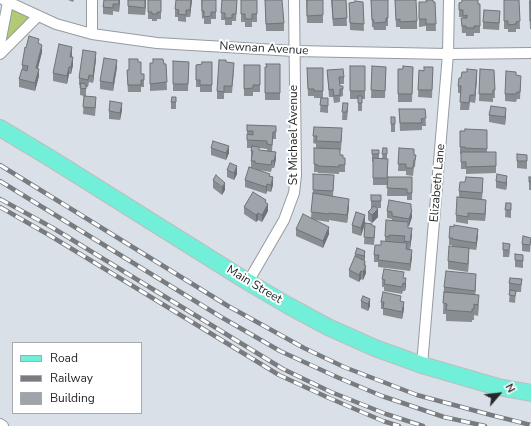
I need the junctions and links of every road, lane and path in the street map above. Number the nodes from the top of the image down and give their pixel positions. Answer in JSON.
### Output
{"nodes":[{"id":1,"x":92,"y":0,"type":"edge"},
{"id":2,"x":294,"y":0,"type":"edge"},
{"id":3,"x":449,"y":0,"type":"edge"},
{"id":4,"x":6,"y":1,"type":"edge"},
{"id":5,"x":38,"y":16,"type":"junction"},
{"id":6,"x":92,"y":34,"type":"junction"},
{"id":7,"x":0,"y":44,"type":"edge"},
{"id":8,"x":294,"y":51,"type":"junction"},
{"id":9,"x":531,"y":53,"type":"edge"},
{"id":10,"x":0,"y":54,"type":"edge"},
{"id":11,"x":448,"y":54,"type":"junction"},
{"id":12,"x":0,"y":128,"type":"edge"},
{"id":13,"x":248,"y":282,"type":"junction"},
{"id":14,"x":422,"y":365,"type":"junction"},
{"id":15,"x":531,"y":394,"type":"edge"},
{"id":16,"x":0,"y":424,"type":"edge"},
{"id":17,"x":3,"y":426,"type":"edge"}],
"edges":[{"from":1,"to":6,"type":"street"},
{"from":2,"to":8,"type":"street","name":"St Michael Avenue"},
{"from":3,"to":11,"type":"street","name":"Elizabeth Lane"},
{"from":4,"to":5,"type":"street","name":"Newnan Avenue"},
{"from":4,"to":7,"type":"street"},
{"from":5,"to":6,"type":"street","name":"Newnan Avenue"},
{"from":5,"to":10,"type":"street"},
{"from":6,"to":8,"type":"street","name":"Newnan Avenue"},
{"from":8,"to":11,"type":"street","name":"Newnan Avenue"},
{"from":8,"to":13,"type":"street","name":"St Michael Avenue"},
{"from":9,"to":11,"type":"street","name":"Newnan Avenue"},
{"from":11,"to":14,"type":"street","name":"Elizabeth Lane"},
{"from":12,"to":13,"type":"main road","name":"Main Street"},
{"from":13,"to":14,"type":"main road","name":"Main Street"},
{"from":14,"to":15,"type":"main road","name":"Main Street"},
{"from":16,"to":17,"type":"street"}]}
